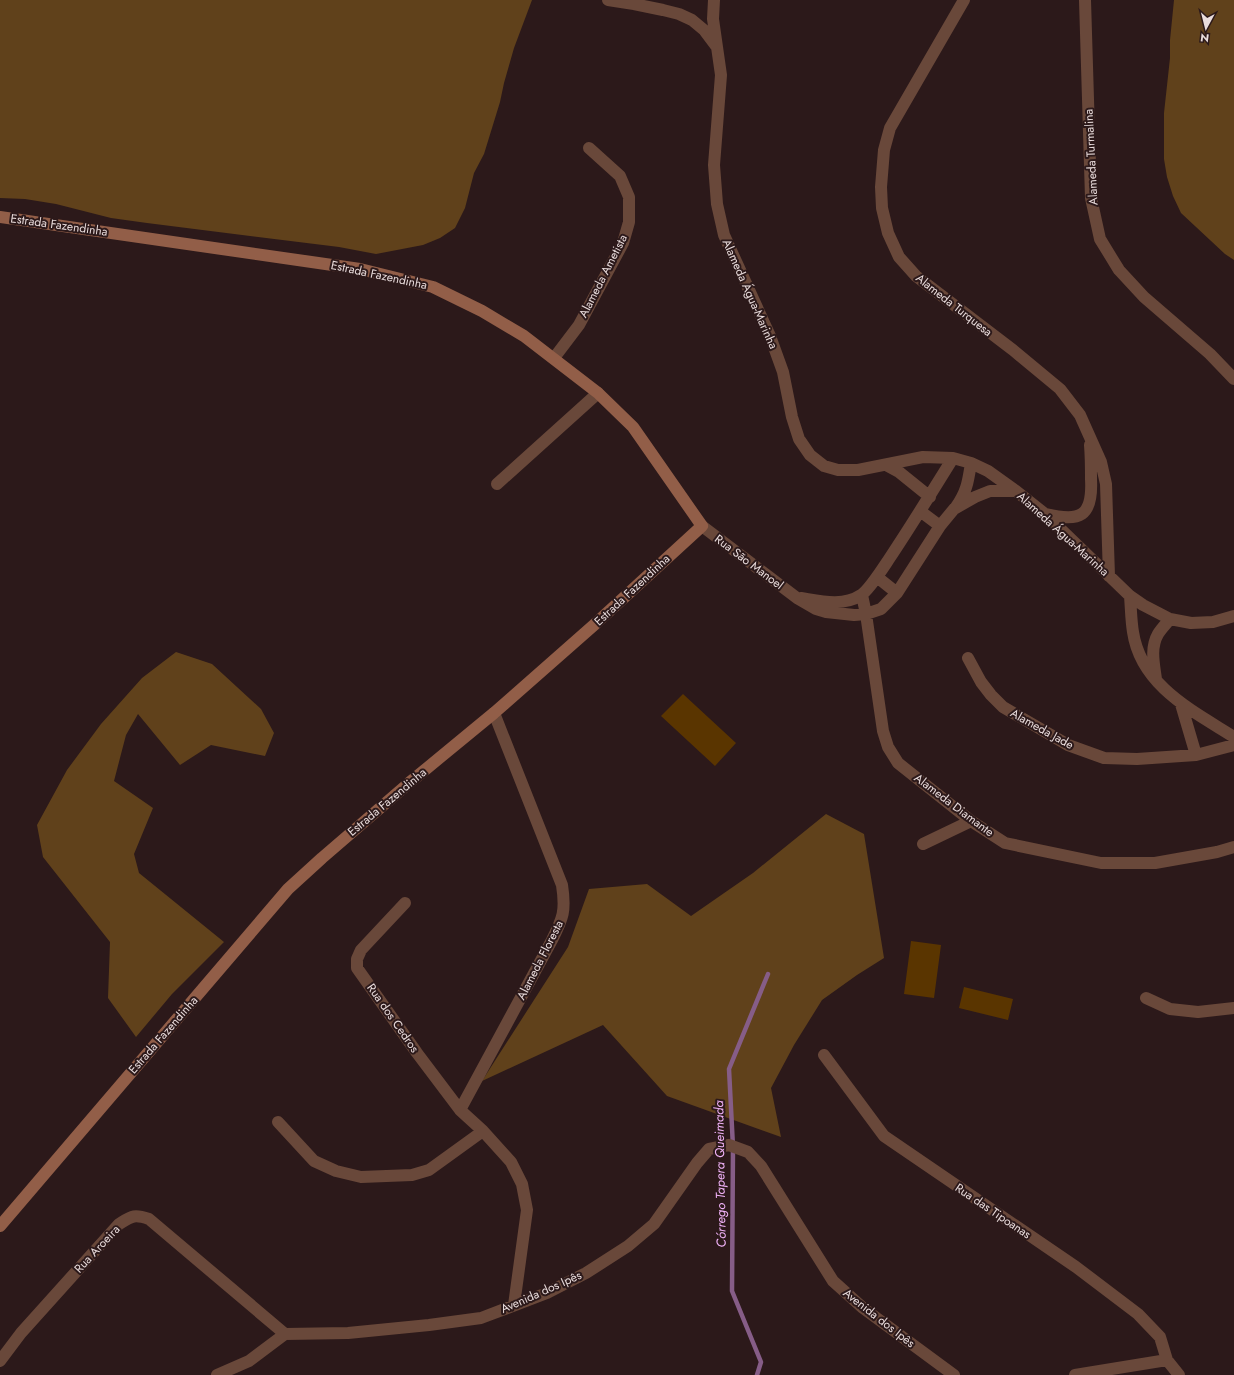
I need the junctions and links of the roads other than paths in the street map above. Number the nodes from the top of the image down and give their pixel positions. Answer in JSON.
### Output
{"nodes":[{"id":1,"x":608,"y":0,"type":"edge"},
{"id":2,"x":714,"y":0,"type":"edge"},
{"id":3,"x":964,"y":0,"type":"edge"},
{"id":4,"x":1085,"y":0,"type":"edge"},
{"id":5,"x":716,"y":47,"type":"junction"},
{"id":6,"x":589,"y":148,"type":"dead end"},
{"id":7,"x":0,"y":217,"type":"edge"},
{"id":8,"x":554,"y":358,"type":"junction"},
{"id":9,"x":1234,"y":379,"type":"edge"},
{"id":10,"x":598,"y":393,"type":"junction"},
{"id":11,"x":1088,"y":432,"type":"junction"},
{"id":12,"x":953,"y":458,"type":"junction"},
{"id":13,"x":971,"y":463,"type":"junction"},
{"id":14,"x":886,"y":465,"type":"junction"},
{"id":15,"x":497,"y":484,"type":"dead end"},
{"id":16,"x":1016,"y":491,"type":"junction"},
{"id":17,"x":930,"y":497,"type":"junction"},
{"id":18,"x":954,"y":509,"type":"junction"},
{"id":19,"x":920,"y":511,"type":"junction"},
{"id":20,"x":1044,"y":514,"type":"junction"},
{"id":21,"x":702,"y":526,"type":"junction"},
{"id":22,"x":940,"y":526,"type":"junction"},
{"id":23,"x":1109,"y":576,"type":"junction"},
{"id":24,"x":877,"y":577,"type":"junction"},
{"id":25,"x":897,"y":593,"type":"junction"},
{"id":26,"x":862,"y":595,"type":"junction"},
{"id":27,"x":1130,"y":596,"type":"junction"},
{"id":28,"x":797,"y":598,"type":"junction"},
{"id":29,"x":866,"y":614,"type":"junction"},
{"id":30,"x":1234,"y":616,"type":"edge"},
{"id":31,"x":1170,"y":620,"type":"junction"},
{"id":32,"x":968,"y":658,"type":"dead end"},
{"id":33,"x":1156,"y":680,"type":"junction"},
{"id":34,"x":1181,"y":704,"type":"junction"},
{"id":35,"x":494,"y":713,"type":"junction"},
{"id":36,"x":1234,"y":737,"type":"edge"},
{"id":37,"x":1234,"y":745,"type":"edge"},
{"id":38,"x":1196,"y":755,"type":"junction"},
{"id":39,"x":971,"y":822,"type":"junction"},
{"id":40,"x":923,"y":844,"type":"dead end"},
{"id":41,"x":1234,"y":847,"type":"edge"},
{"id":42,"x":405,"y":903,"type":"dead end"},
{"id":43,"x":1146,"y":998,"type":"dead end"},
{"id":44,"x":1234,"y":1008,"type":"edge"},
{"id":45,"x":824,"y":1054,"type":"dead end"},
{"id":46,"x":460,"y":1110,"type":"junction"},
{"id":47,"x":278,"y":1122,"type":"dead end"},
{"id":48,"x":483,"y":1131,"type":"junction"},
{"id":49,"x":0,"y":1226,"type":"edge"},
{"id":50,"x":514,"y":1305,"type":"junction"},
{"id":51,"x":285,"y":1334,"type":"junction"},
{"id":52,"x":1167,"y":1360,"type":"junction"},
{"id":53,"x":0,"y":1361,"type":"edge"},
{"id":54,"x":217,"y":1375,"type":"edge"},
{"id":55,"x":954,"y":1375,"type":"edge"},
{"id":56,"x":1075,"y":1375,"type":"edge"},
{"id":57,"x":1179,"y":1375,"type":"edge"}],
"edges":[{"from":1,"to":5,"type":"street","name":"Alameda Água-Marinha"},
{"from":2,"to":5,"type":"street","name":"Alameda Água-Marinha"},
{"from":3,"to":11,"type":"street","name":"Alameda Turquesa"},
{"from":4,"to":9,"type":"street","name":"Alameda Turmalina"},
{"from":5,"to":14,"type":"street","name":"Alameda Água-Marinha"},
{"from":6,"to":8,"type":"street","name":"Alameda Ametista"},
{"from":7,"to":8,"type":"street","name":"Estrada Fazendinha"},
{"from":8,"to":10,"type":"street","name":"Estrada Fazendinha"},
{"from":10,"to":15,"type":"street"},
{"from":10,"to":21,"type":"street","name":"Estrada Fazendinha"},
{"from":11,"to":20,"type":"street","name":"Alameda Turquesa"},
{"from":11,"to":23,"type":"street","name":"Alameda Turquesa"},
{"from":12,"to":13,"type":"street","name":"Alameda Água-Marinha"},
{"from":12,"to":14,"type":"street","name":"Alameda Água-Marinha"},
{"from":12,"to":17,"type":"street"},
{"from":13,"to":16,"type":"street","name":"Alameda Água-Marinha"},
{"from":13,"to":18,"type":"street"},
{"from":14,"to":17,"type":"street"},
{"from":16,"to":18,"type":"street"},
{"from":16,"to":20,"type":"street","name":"Alameda Água-Marinha"},
{"from":17,"to":19,"type":"street"},
{"from":18,"to":22,"type":"street"},
{"from":19,"to":22,"type":"street"},
{"from":19,"to":24,"type":"street"},
{"from":20,"to":23,"type":"street","name":"Alameda Água-Marinha"},
{"from":21,"to":28,"type":"street","name":"Rua São Manoel"},
{"from":21,"to":35,"type":"street","name":"Estrada Fazendinha"},
{"from":22,"to":25,"type":"street"},
{"from":23,"to":27,"type":"street","name":"Alameda Água-Marinha"},
{"from":24,"to":25,"type":"street"},
{"from":24,"to":26,"type":"street"},
{"from":25,"to":29,"type":"street"},
{"from":26,"to":28,"type":"street"},
{"from":26,"to":29,"type":"street","name":"Alameda Diamante"},
{"from":27,"to":31,"type":"street","name":"Alameda Água-Marinha"},
{"from":27,"to":33,"type":"street"},
{"from":28,"to":29,"type":"street","name":"Rua São Manoel"},
{"from":29,"to":39,"type":"street","name":"Alameda Diamante"},
{"from":30,"to":31,"type":"street","name":"Alameda Água-Marinha"},
{"from":31,"to":33,"type":"street"},
{"from":32,"to":38,"type":"street","name":"Alameda Jade"},
{"from":33,"to":34,"type":"street"},
{"from":34,"to":36,"type":"street"},
{"from":34,"to":38,"type":"street"},
{"from":35,"to":46,"type":"street","name":"Alameda Floresta"},
{"from":35,"to":49,"type":"street","name":"Estrada Fazendinha"},
{"from":37,"to":38,"type":"street","name":"Alameda Jade"},
{"from":39,"to":40,"type":"street"},
{"from":39,"to":41,"type":"street","name":"Alameda Diamante"},
{"from":42,"to":46,"type":"street","name":"Rua dos Cedros"},
{"from":43,"to":44,"type":"street"},
{"from":45,"to":52,"type":"street","name":"Rua das Tipoanas"},
{"from":46,"to":48,"type":"street","name":"Rua dos Cedros"},
{"from":47,"to":48,"type":"street"},
{"from":48,"to":50,"type":"street","name":"Rua dos Cedros"},
{"from":50,"to":51,"type":"street","name":"Avenida dos Ipês"},
{"from":50,"to":55,"type":"street","name":"Avenida dos Ipês"},
{"from":51,"to":53,"type":"street","name":"Rua Aroeira"},
{"from":51,"to":54,"type":"street"},
{"from":52,"to":56,"type":"street"},
{"from":52,"to":57,"type":"street"}]}
